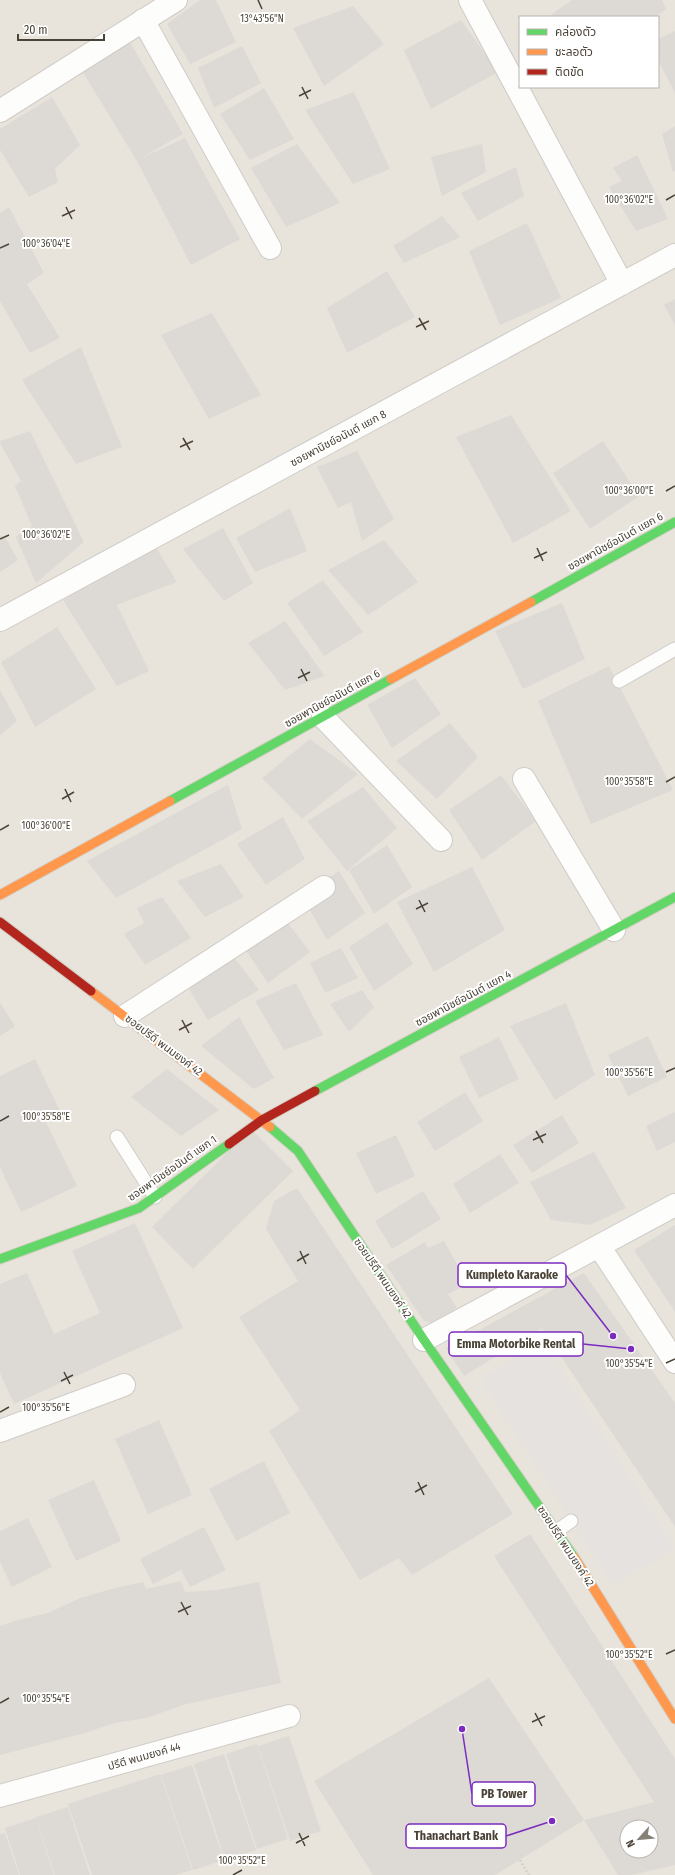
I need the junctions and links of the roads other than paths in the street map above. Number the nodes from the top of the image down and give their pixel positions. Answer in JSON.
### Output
{"nodes":[{"id":1,"x":176,"y":0,"type":"edge"},
{"id":2,"x":470,"y":0,"type":"edge"},
{"id":3,"x":143,"y":20,"type":"junction"},
{"id":4,"x":0,"y":112,"type":"edge"},
{"id":5,"x":270,"y":248,"type":"dead end"},
{"id":6,"x":675,"y":255,"type":"edge"},
{"id":7,"x":622,"y":284,"type":"junction"},
{"id":8,"x":675,"y":522,"type":"edge"},
{"id":9,"x":0,"y":620,"type":"edge"},
{"id":10,"x":675,"y":649,"type":"edge"},
{"id":11,"x":619,"y":681,"type":"dead end"},
{"id":12,"x":323,"y":717,"type":"junction"},
{"id":13,"x":524,"y":779,"type":"dead end"},
{"id":14,"x":441,"y":840,"type":"dead end"},
{"id":15,"x":324,"y":887,"type":"dead end"},
{"id":16,"x":0,"y":895,"type":"edge"},
{"id":17,"x":675,"y":897,"type":"edge"},
{"id":18,"x":2,"y":927,"type":"edge"},
{"id":19,"x":614,"y":930,"type":"junction"},
{"id":20,"x":125,"y":1016,"type":"junction"},
{"id":21,"x":262,"y":1120,"type":"junction"},
{"id":22,"x":117,"y":1137,"type":"dead end"},
{"id":23,"x":155,"y":1197,"type":"junction"},
{"id":24,"x":675,"y":1205,"type":"edge"},
{"id":25,"x":599,"y":1246,"type":"junction"},
{"id":26,"x":1,"y":1255,"type":"edge"},
{"id":27,"x":424,"y":1340,"type":"junction"},
{"id":28,"x":675,"y":1362,"type":"edge"},
{"id":29,"x":124,"y":1385,"type":"dead end"},
{"id":30,"x":0,"y":1431,"type":"edge"},
{"id":31,"x":571,"y":1520,"type":"dead end"},
{"id":32,"x":557,"y":1531,"type":"junction"},
{"id":33,"x":289,"y":1716,"type":"dead end"},
{"id":34,"x":675,"y":1719,"type":"edge"},
{"id":35,"x":0,"y":1796,"type":"edge"}],
"edges":[{"from":1,"to":3,"type":"street"},
{"from":2,"to":7,"type":"street"},
{"from":3,"to":4,"type":"street"},
{"from":3,"to":5,"type":"street"},
{"from":6,"to":7,"type":"street","name":"ซอยพานิชย์อนันต์ แยก 8"},
{"from":7,"to":9,"type":"street","name":"ซอยพานิชย์อนันต์ แยก 8"},
{"from":8,"to":12,"type":"street","name":"ซอยพานิชย์อนันต์ แยก 6"},
{"from":10,"to":11,"type":"lane"},
{"from":12,"to":14,"type":"street"},
{"from":12,"to":16,"type":"street","name":"ซอยพานิชย์อนันต์ แยก 6"},
{"from":13,"to":19,"type":"street"},
{"from":15,"to":20,"type":"street"},
{"from":17,"to":19,"type":"street","name":"ซอยพานิชย์อนันต์ แยก 4"},
{"from":18,"to":20,"type":"street","name":"ซอยปรีดี พนมยงค์ 42"},
{"from":19,"to":21,"type":"street","name":"ซอยพานิชย์อนันต์ แยก 4"},
{"from":20,"to":21,"type":"street","name":"ซอยปรีดี พนมยงค์ 42"},
{"from":21,"to":23,"type":"street","name":"ซอยพานิชย์อนันต์ แยก 1"},
{"from":21,"to":27,"type":"street","name":"ซอยปรีดี พนมยงค์ 42"},
{"from":22,"to":23,"type":"lane"},
{"from":23,"to":26,"type":"street","name":"ซอยพานิชย์อนันต์ แยก 1"},
{"from":24,"to":25,"type":"street"},
{"from":25,"to":27,"type":"street"},
{"from":25,"to":28,"type":"street"},
{"from":27,"to":32,"type":"street","name":"ซอยปรีดี พนมยงค์ 42"},
{"from":29,"to":30,"type":"street"},
{"from":31,"to":32,"type":"lane"},
{"from":32,"to":34,"type":"street","name":"ซอยปรีดี พนมยงค์ 42"},
{"from":33,"to":35,"type":"street","name":"ปรีดี พนมยงค์ 44"}]}
